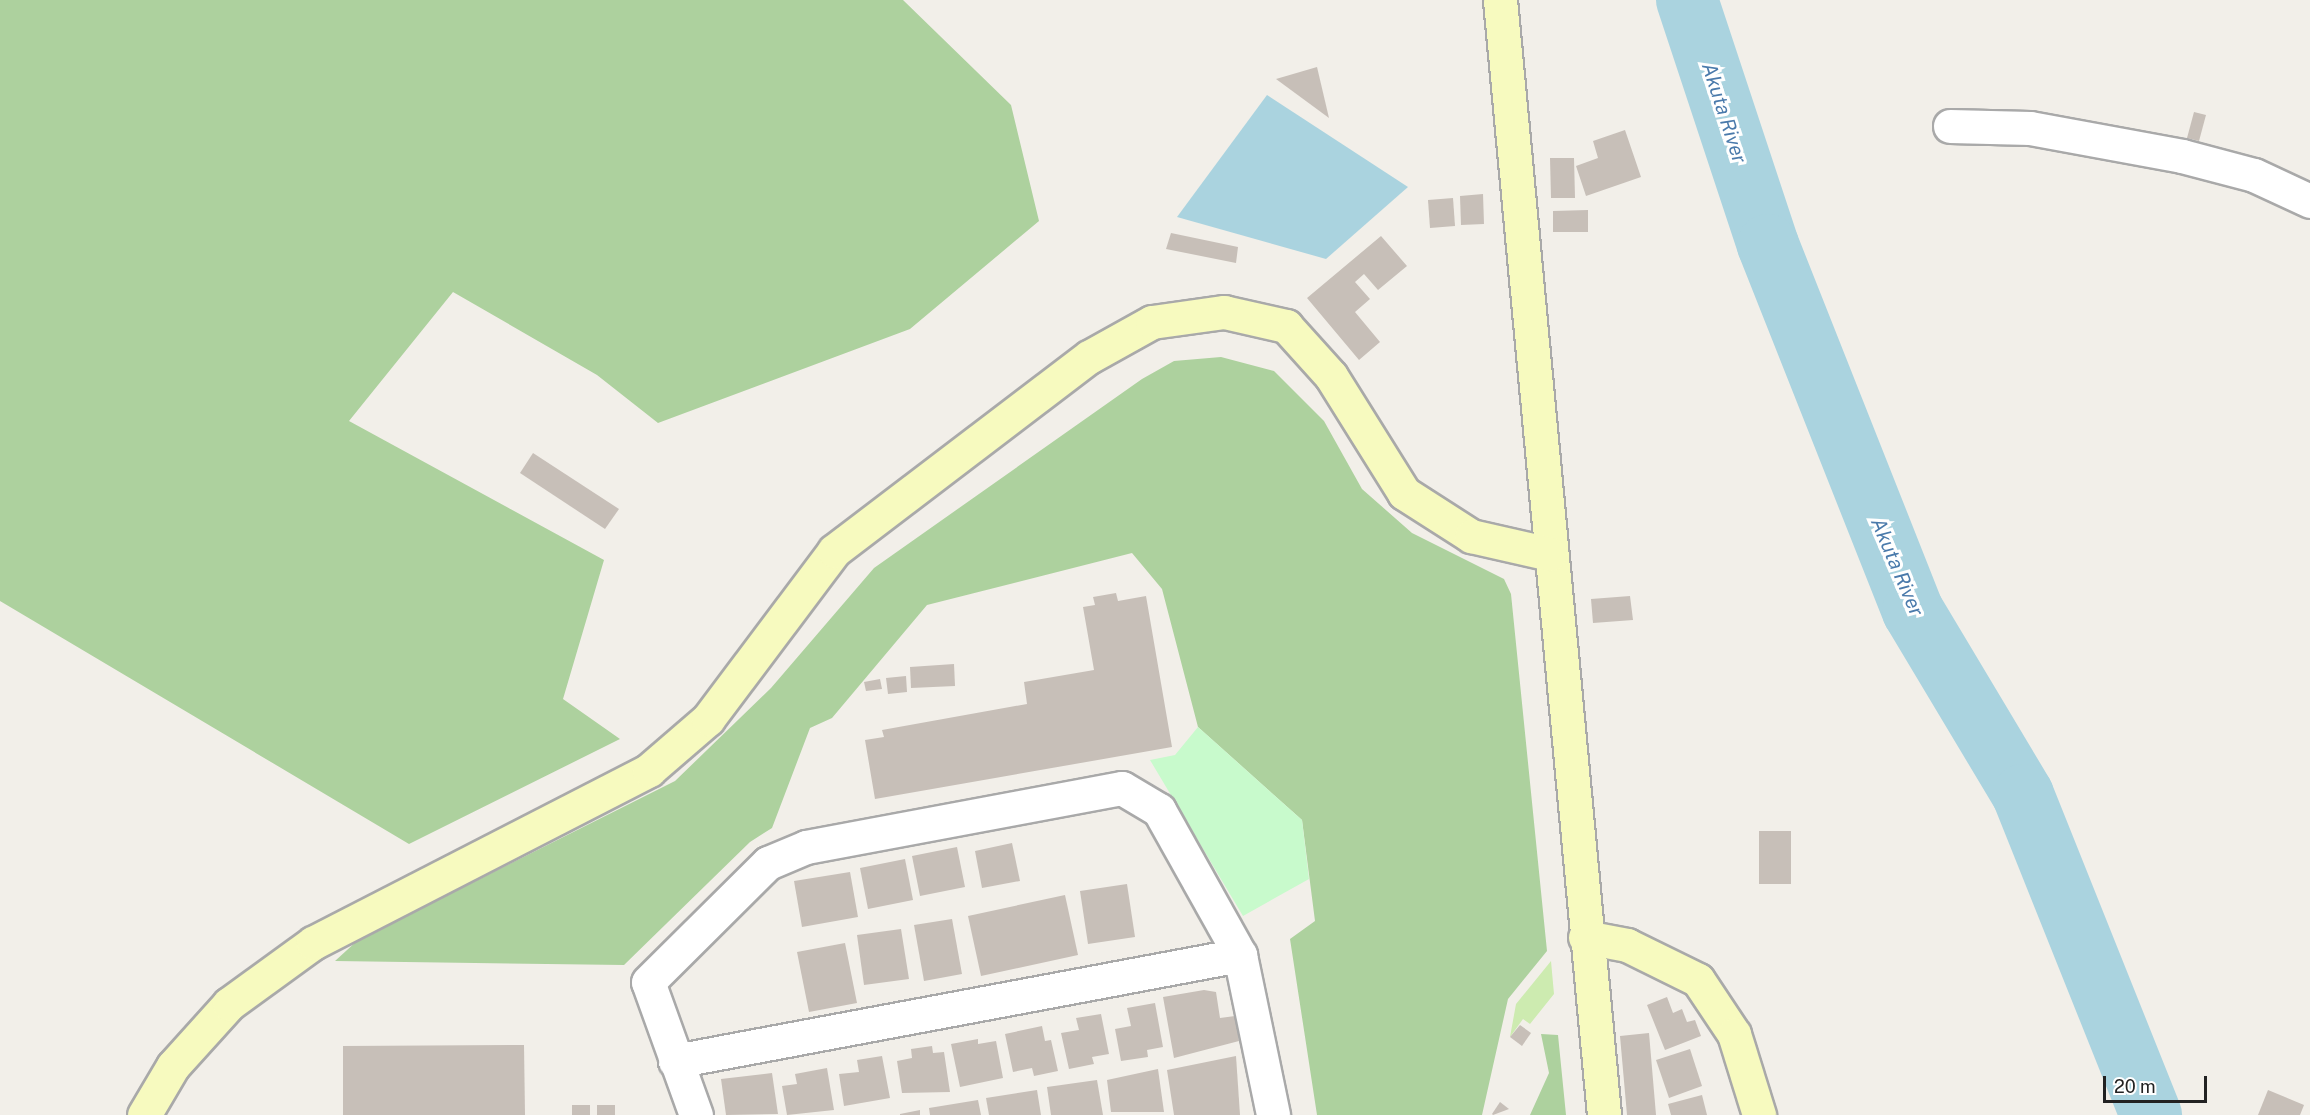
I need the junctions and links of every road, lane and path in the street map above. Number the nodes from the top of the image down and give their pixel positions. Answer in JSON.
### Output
{"nodes":[{"id":1,"x":1500,"y":0,"type":"edge"},
{"id":2,"x":1950,"y":126,"type":"dead end"},
{"id":3,"x":2310,"y":201,"type":"edge"},
{"id":4,"x":1550,"y":554,"type":"junction"},
{"id":5,"x":1585,"y":937,"type":"junction"},
{"id":6,"x":1240,"y":955,"type":"junction"},
{"id":7,"x":675,"y":1061,"type":"junction"},
{"id":8,"x":144,"y":1115,"type":"edge"},
{"id":9,"x":696,"y":1115,"type":"edge"},
{"id":10,"x":1273,"y":1115,"type":"edge"},
{"id":11,"x":1604,"y":1115,"type":"edge"},
{"id":12,"x":1758,"y":1115,"type":"edge"}],
"edges":[{"from":1,"to":4,"type":"street"},
{"from":2,"to":3,"type":"street"},
{"from":4,"to":5,"type":"street"},
{"from":4,"to":8,"type":"street"},
{"from":5,"to":11,"type":"street"},
{"from":5,"to":12,"type":"street"},
{"from":6,"to":7,"type":"street"},
{"from":6,"to":7,"type":"street"},
{"from":6,"to":10,"type":"street"},
{"from":7,"to":9,"type":"street"}]}
